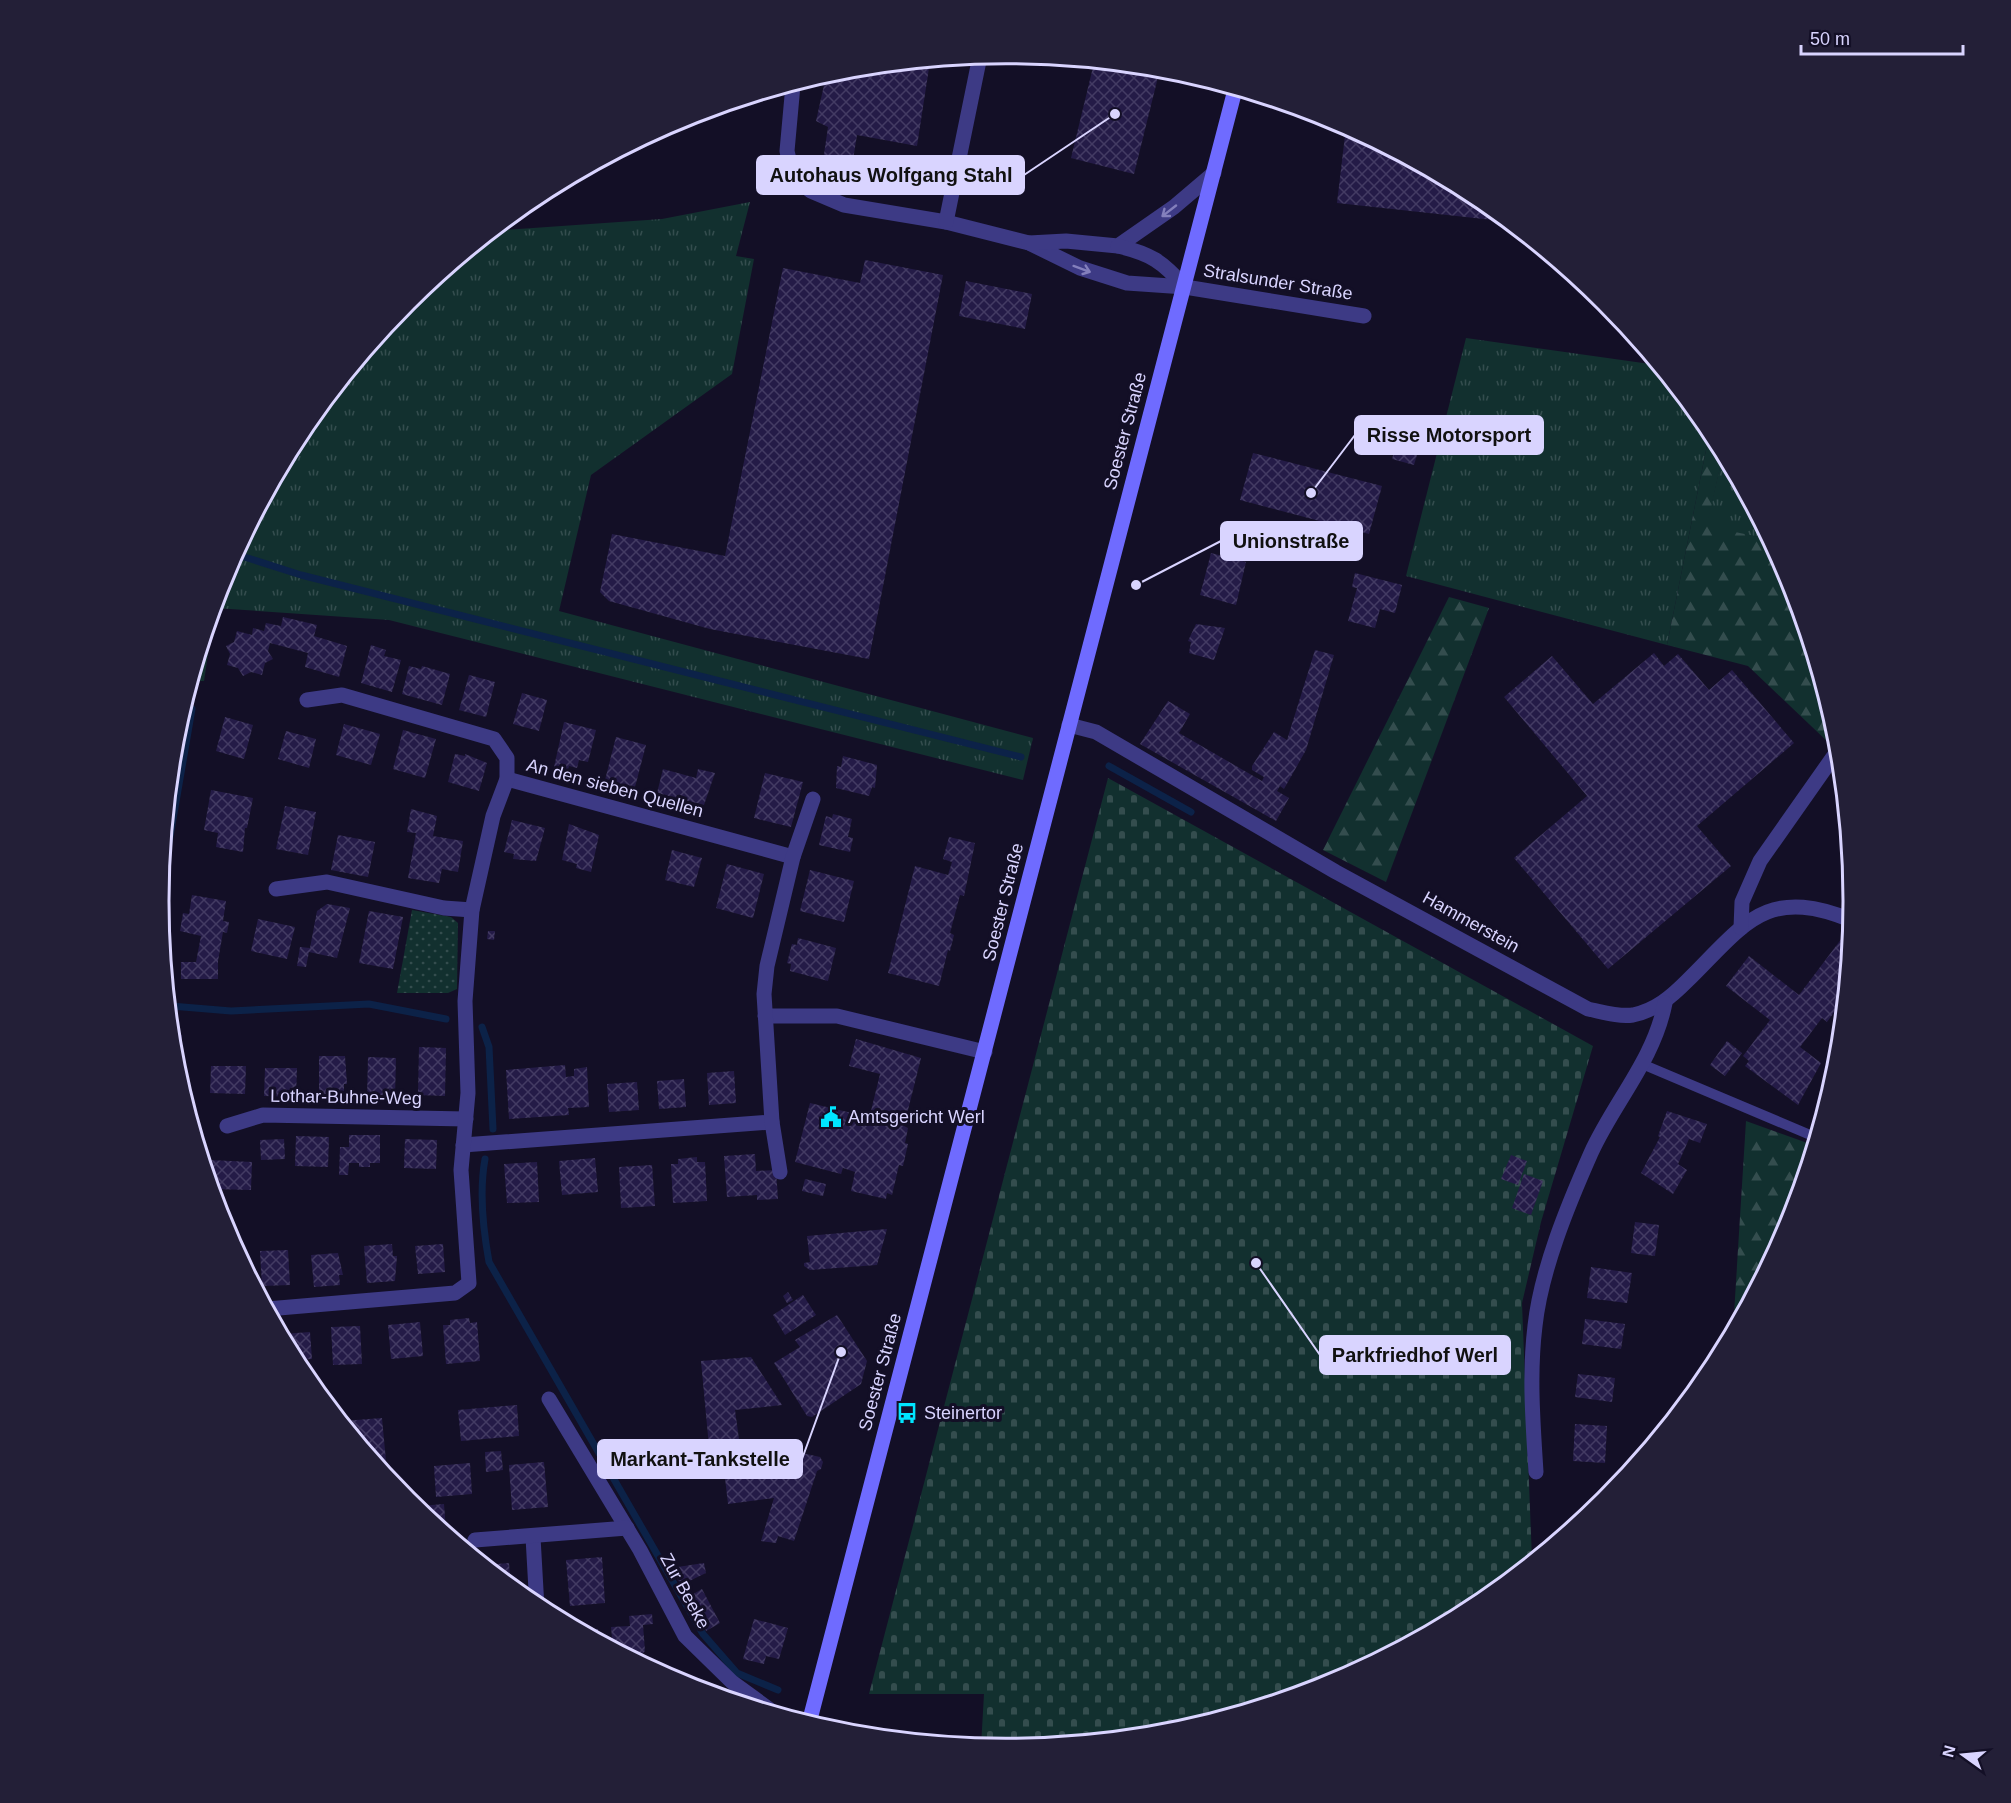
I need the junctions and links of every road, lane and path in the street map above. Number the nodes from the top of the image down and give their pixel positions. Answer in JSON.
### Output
{"nodes":[{"id":1,"x":978,"y":65,"type":"edge"},
{"id":2,"x":792,"y":92,"type":"edge"},
{"id":3,"x":1233,"y":96,"type":"edge"},
{"id":4,"x":1214,"y":173,"type":"junction"},
{"id":5,"x":946,"y":222,"type":"junction"},
{"id":6,"x":1029,"y":243,"type":"junction"},
{"id":7,"x":1118,"y":246,"type":"junction"},
{"id":8,"x":1185,"y":286,"type":"junction"},
{"id":9,"x":1364,"y":316,"type":"dead end"},
{"id":10,"x":308,"y":700,"type":"dead end"},
{"id":11,"x":1069,"y":725,"type":"junction"},
{"id":12,"x":1830,"y":762,"type":"edge"},
{"id":13,"x":507,"y":779,"type":"junction"},
{"id":14,"x":813,"y":799,"type":"dead end"},
{"id":15,"x":794,"y":857,"type":"junction"},
{"id":16,"x":276,"y":888,"type":"dead end"},
{"id":17,"x":472,"y":910,"type":"junction"},
{"id":18,"x":1842,"y":916,"type":"edge"},
{"id":19,"x":1741,"y":928,"type":"junction"},
{"id":20,"x":1665,"y":1003,"type":"junction"},
{"id":21,"x":765,"y":1016,"type":"junction"},
{"id":22,"x":985,"y":1052,"type":"junction"},
{"id":23,"x":1642,"y":1064,"type":"junction"},
{"id":24,"x":466,"y":1119,"type":"junction"},
{"id":25,"x":772,"y":1122,"type":"junction"},
{"id":26,"x":227,"y":1126,"type":"dead end"},
{"id":27,"x":1809,"y":1134,"type":"edge"},
{"id":28,"x":463,"y":1145,"type":"junction"},
{"id":29,"x":780,"y":1172,"type":"dead end"},
{"id":30,"x":275,"y":1308,"type":"edge"},
{"id":31,"x":549,"y":1399,"type":"dead end"},
{"id":32,"x":1536,"y":1472,"type":"dead end"},
{"id":33,"x":627,"y":1528,"type":"junction"},
{"id":34,"x":533,"y":1536,"type":"junction"},
{"id":35,"x":475,"y":1540,"type":"dead end"},
{"id":36,"x":536,"y":1594,"type":"edge"},
{"id":37,"x":757,"y":1700,"type":"edge"},
{"id":38,"x":811,"y":1715,"type":"edge"}],
"edges":[{"from":1,"to":5,"type":"street"},
{"from":2,"to":5,"type":"street"},
{"from":3,"to":4,"type":"main road","name":"Soester Straße"},
{"from":4,"to":7,"type":"street","one_way":true},
{"from":4,"to":8,"type":"main road","name":"Soester Straße"},
{"from":5,"to":6,"type":"street"},
{"from":6,"to":7,"type":"street"},
{"from":6,"to":8,"type":"street","name":"Stralsunder Straße","one_way":true},
{"from":7,"to":8,"type":"street"},
{"from":8,"to":9,"type":"street","name":"Stralsunder Straße"},
{"from":8,"to":11,"type":"main road","name":"Soester Straße"},
{"from":10,"to":13,"type":"street"},
{"from":11,"to":20,"type":"street","name":"Hammerstein"},
{"from":11,"to":22,"type":"main road","name":"Soester Straße"},
{"from":12,"to":19,"type":"street"},
{"from":13,"to":15,"type":"street","name":"An den sieben Quellen"},
{"from":13,"to":17,"type":"street","name":"An den sieben Quellen"},
{"from":14,"to":15,"type":"street"},
{"from":15,"to":21,"type":"street"},
{"from":16,"to":17,"type":"street"},
{"from":17,"to":24,"type":"street","name":"An den sieben Quellen"},
{"from":18,"to":19,"type":"street","name":"Hammerstein"},
{"from":19,"to":20,"type":"street","name":"Hammerstein"},
{"from":20,"to":23,"type":"street"},
{"from":21,"to":22,"type":"street"},
{"from":21,"to":25,"type":"street"},
{"from":22,"to":38,"type":"main road","name":"Soester Straße"},
{"from":23,"to":27,"type":"lane"},
{"from":23,"to":32,"type":"street"},
{"from":24,"to":26,"type":"street","name":"Lothar-Buhne-Weg"},
{"from":24,"to":28,"type":"street","name":"An den sieben Quellen"},
{"from":25,"to":28,"type":"street"},
{"from":25,"to":29,"type":"street"},
{"from":28,"to":30,"type":"street","name":"An den sieben Quellen"},
{"from":31,"to":33,"type":"street","name":"Zur Beeke"},
{"from":33,"to":34,"type":"street"},
{"from":33,"to":37,"type":"street","name":"Zur Beeke"},
{"from":34,"to":35,"type":"street"},
{"from":34,"to":36,"type":"street"}]}
